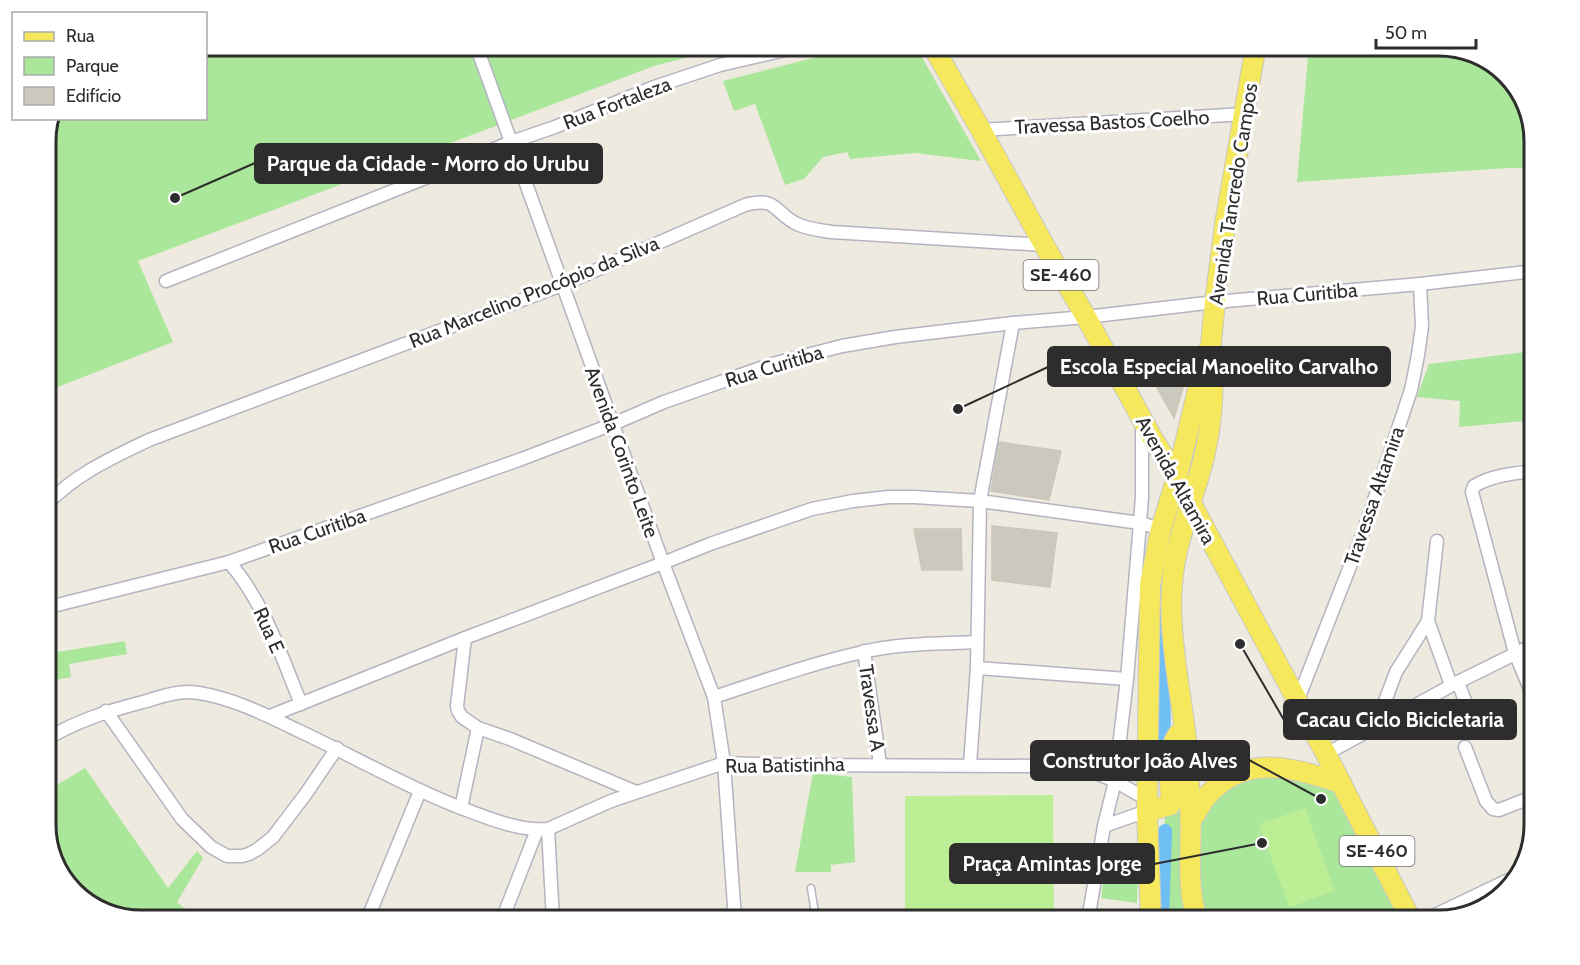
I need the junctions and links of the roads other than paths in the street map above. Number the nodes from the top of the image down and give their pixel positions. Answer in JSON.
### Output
{"nodes":[{"id":1,"x":480,"y":56,"type":"edge"},
{"id":2,"x":759,"y":56,"type":"edge"},
{"id":3,"x":938,"y":56,"type":"edge"},
{"id":4,"x":1254,"y":56,"type":"edge"},
{"id":5,"x":1244,"y":114,"type":"junction"},
{"id":6,"x":981,"y":130,"type":"junction"},
{"id":7,"x":511,"y":142,"type":"junction"},
{"id":8,"x":1044,"y":245,"type":"junction"},
{"id":9,"x":1524,"y":272,"type":"edge"},
{"id":10,"x":166,"y":281,"type":"dead end"},
{"id":11,"x":1420,"y":284,"type":"junction"},
{"id":12,"x":561,"y":285,"type":"junction"},
{"id":13,"x":1215,"y":302,"type":"junction"},
{"id":14,"x":1086,"y":316,"type":"junction"},
{"id":15,"x":1014,"y":323,"type":"junction"},
{"id":16,"x":1211,"y":344,"type":"junction"},
{"id":17,"x":1142,"y":416,"type":"junction"},
{"id":18,"x":613,"y":424,"type":"junction"},
{"id":19,"x":1524,"y":473,"type":"edge"},
{"id":20,"x":1177,"y":477,"type":"junction"},
{"id":21,"x":56,"y":495,"type":"edge"},
{"id":22,"x":980,"y":501,"type":"junction"},
{"id":23,"x":1191,"y":505,"type":"junction"},
{"id":24,"x":1140,"y":523,"type":"junction"},
{"id":25,"x":1161,"y":529,"type":"junction"},
{"id":26,"x":1437,"y":541,"type":"dead end"},
{"id":27,"x":229,"y":562,"type":"junction"},
{"id":28,"x":663,"y":563,"type":"junction"},
{"id":29,"x":56,"y":605,"type":"edge"},
{"id":30,"x":1428,"y":621,"type":"junction"},
{"id":31,"x":465,"y":638,"type":"junction"},
{"id":32,"x":978,"y":642,"type":"junction"},
{"id":33,"x":1524,"y":649,"type":"edge"},
{"id":34,"x":864,"y":651,"type":"junction"},
{"id":35,"x":1515,"y":653,"type":"junction"},
{"id":36,"x":977,"y":668,"type":"junction"},
{"id":37,"x":1524,"y":675,"type":"edge"},
{"id":38,"x":1126,"y":679,"type":"junction"},
{"id":39,"x":1454,"y":683,"type":"junction"},
{"id":40,"x":714,"y":697,"type":"junction"},
{"id":41,"x":1465,"y":701,"type":"dead end"},
{"id":42,"x":1298,"y":702,"type":"junction"},
{"id":43,"x":301,"y":704,"type":"junction"},
{"id":44,"x":106,"y":711,"type":"junction"},
{"id":45,"x":270,"y":716,"type":"junction"},
{"id":46,"x":1376,"y":725,"type":"junction"},
{"id":47,"x":478,"y":728,"type":"junction"},
{"id":48,"x":1185,"y":731,"type":"junction"},
{"id":49,"x":56,"y":734,"type":"edge"},
{"id":50,"x":1465,"y":747,"type":"dead end"},
{"id":51,"x":337,"y":748,"type":"junction"},
{"id":52,"x":1326,"y":754,"type":"junction"},
{"id":53,"x":724,"y":763,"type":"junction"},
{"id":54,"x":880,"y":764,"type":"junction"},
{"id":55,"x":970,"y":764,"type":"junction"},
{"id":56,"x":1115,"y":781,"type":"junction"},
{"id":57,"x":1341,"y":783,"type":"junction"},
{"id":58,"x":420,"y":792,"type":"junction"},
{"id":59,"x":636,"y":792,"type":"junction"},
{"id":60,"x":1524,"y":800,"type":"edge"},
{"id":61,"x":1148,"y":806,"type":"junction"},
{"id":62,"x":461,"y":807,"type":"junction"},
{"id":63,"x":1191,"y":821,"type":"junction"},
{"id":64,"x":1104,"y":826,"type":"junction"},
{"id":65,"x":543,"y":830,"type":"junction"},
{"id":66,"x":811,"y":888,"type":"dead end"},
{"id":67,"x":1495,"y":888,"type":"edge"},
{"id":68,"x":1452,"y":909,"type":"edge"},
{"id":69,"x":371,"y":910,"type":"edge"},
{"id":70,"x":507,"y":910,"type":"edge"},
{"id":71,"x":553,"y":910,"type":"edge"},
{"id":72,"x":734,"y":910,"type":"edge"},
{"id":73,"x":814,"y":910,"type":"edge"},
{"id":74,"x":1090,"y":910,"type":"edge"},
{"id":75,"x":1151,"y":910,"type":"edge"},
{"id":76,"x":1195,"y":910,"type":"edge"},
{"id":77,"x":1406,"y":910,"type":"edge"}],
"edges":[{"from":1,"to":7,"type":"street","name":"Avenida Corinto Leite"},
{"from":2,"to":7,"type":"street","name":"Rua Fortaleza"},
{"from":3,"to":6,"type":"main road","name":"Avenida Altamira","number":"SE-460"},
{"from":4,"to":5,"type":"main road","name":"Avenida Tancredo Campos"},
{"from":5,"to":6,"type":"street","name":"Travessa Bastos Coelho"},
{"from":5,"to":13,"type":"main road","name":"Avenida Tancredo Campos"},
{"from":6,"to":8,"type":"main road","name":"Avenida Altamira","number":"SE-460"},
{"from":7,"to":10,"type":"street","name":"Rua Fortaleza"},
{"from":7,"to":12,"type":"street","name":"Avenida Corinto Leite"},
{"from":8,"to":12,"type":"street","name":"Rua Marcelino Procópio da Silva"},
{"from":8,"to":14,"type":"main road","name":"Avenida Altamira","number":"SE-460"},
{"from":9,"to":11,"type":"street","name":"Rua Curitiba"},
{"from":11,"to":13,"type":"street","name":"Rua Curitiba"},
{"from":11,"to":42,"type":"street","name":"Travessa Altamira"},
{"from":12,"to":18,"type":"street","name":"Avenida Corinto Leite"},
{"from":12,"to":21,"type":"street","name":"Rua Marcelino Procópio da Silva"},
{"from":13,"to":14,"type":"street","name":"Rua Curitiba"},
{"from":13,"to":16,"type":"main road","name":"Avenida Tancredo Campos"},
{"from":14,"to":15,"type":"street","name":"Rua Curitiba"},
{"from":14,"to":17,"type":"main road","name":"Avenida Altamira","number":"SE-460"},
{"from":15,"to":18,"type":"street","name":"Rua Curitiba"},
{"from":15,"to":22,"type":"street"},
{"from":16,"to":20,"type":"main road","name":"Avenida Tancredo Campos"},
{"from":16,"to":23,"type":"main road","name":"Avenida Tancredo Campos"},
{"from":17,"to":20,"type":"main road","name":"Avenida Altamira","number":"SE-460"},
{"from":17,"to":24,"type":"street"},
{"from":18,"to":27,"type":"street","name":"Rua Curitiba"},
{"from":18,"to":28,"type":"street","name":"Avenida Corinto Leite"},
{"from":19,"to":35,"type":"street"},
{"from":20,"to":23,"type":"main road","name":"Avenida Altamira","number":"SE-460"},
{"from":20,"to":25,"type":"main road","name":"Avenida Tancredo Campos"},
{"from":22,"to":24,"type":"street"},
{"from":22,"to":28,"type":"street"},
{"from":22,"to":32,"type":"street"},
{"from":23,"to":42,"type":"main road","name":"Avenida Altamira","number":"SE-460"},
{"from":23,"to":48,"type":"main road","name":"Avenida Tancredo Campos"},
{"from":24,"to":25,"type":"street"},
{"from":24,"to":38,"type":"street"},
{"from":25,"to":61,"type":"main road","name":"Avenida Tancredo Campos"},
{"from":26,"to":30,"type":"street"},
{"from":27,"to":29,"type":"street","name":"Rua Curitiba"},
{"from":27,"to":43,"type":"street","name":"Rua E"},
{"from":28,"to":31,"type":"street"},
{"from":28,"to":40,"type":"street","name":"Avenida Corinto Leite"},
{"from":30,"to":39,"type":"street"},
{"from":30,"to":46,"type":"street"},
{"from":31,"to":43,"type":"street"},
{"from":31,"to":47,"type":"street"},
{"from":32,"to":34,"type":"street"},
{"from":32,"to":36,"type":"street"},
{"from":33,"to":35,"type":"street"},
{"from":34,"to":40,"type":"street"},
{"from":34,"to":54,"type":"street","name":"Travessa A"},
{"from":35,"to":37,"type":"street"},
{"from":35,"to":39,"type":"street"},
{"from":36,"to":38,"type":"street"},
{"from":36,"to":55,"type":"street"},
{"from":38,"to":56,"type":"street"},
{"from":39,"to":41,"type":"street"},
{"from":39,"to":46,"type":"street"},
{"from":40,"to":53,"type":"street","name":"Avenida Corinto Leite"},
{"from":42,"to":52,"type":"main road","name":"Avenida Altamira","number":"SE-460"},
{"from":43,"to":45,"type":"street"},
{"from":44,"to":45,"type":"street"},
{"from":44,"to":49,"type":"street"},
{"from":44,"to":51,"type":"street"},
{"from":45,"to":51,"type":"street"},
{"from":46,"to":52,"type":"street"},
{"from":47,"to":59,"type":"street"},
{"from":47,"to":62,"type":"street"},
{"from":48,"to":61,"type":"main road"},
{"from":48,"to":63,"type":"main road","name":"Avenida Tancredo Campos"},
{"from":50,"to":60,"type":"street"},
{"from":51,"to":58,"type":"street"},
{"from":52,"to":57,"type":"main road","name":"Avenida Altamira","number":"SE-460"},
{"from":53,"to":54,"type":"street","name":"Rua Batistinha"},
{"from":53,"to":59,"type":"street","name":"Rua Batistinha"},
{"from":53,"to":72,"type":"street","name":"Avenida Corinto Leite"},
{"from":54,"to":55,"type":"street","name":"Rua Batistinha"},
{"from":55,"to":56,"type":"street","name":"Rua Batistinha"},
{"from":56,"to":61,"type":"street","name":"Rua Batistinha"},
{"from":56,"to":64,"type":"street"},
{"from":57,"to":63,"type":"main road"},
{"from":57,"to":77,"type":"main road","name":"Avenida Altamira","number":"SE-460"},
{"from":58,"to":62,"type":"street"},
{"from":58,"to":69,"type":"street"},
{"from":59,"to":65,"type":"street","name":"Rua Batistinha"},
{"from":61,"to":64,"type":"street"},
{"from":61,"to":75,"type":"main road","name":"Avenida Tancredo Campos"},
{"from":62,"to":65,"type":"street"},
{"from":63,"to":76,"type":"main road","name":"Avenida Tancredo Campos"},
{"from":64,"to":74,"type":"street"},
{"from":65,"to":70,"type":"street"},
{"from":65,"to":71,"type":"street"},
{"from":66,"to":73,"type":"lane"},
{"from":67,"to":68,"type":"street"}]}
